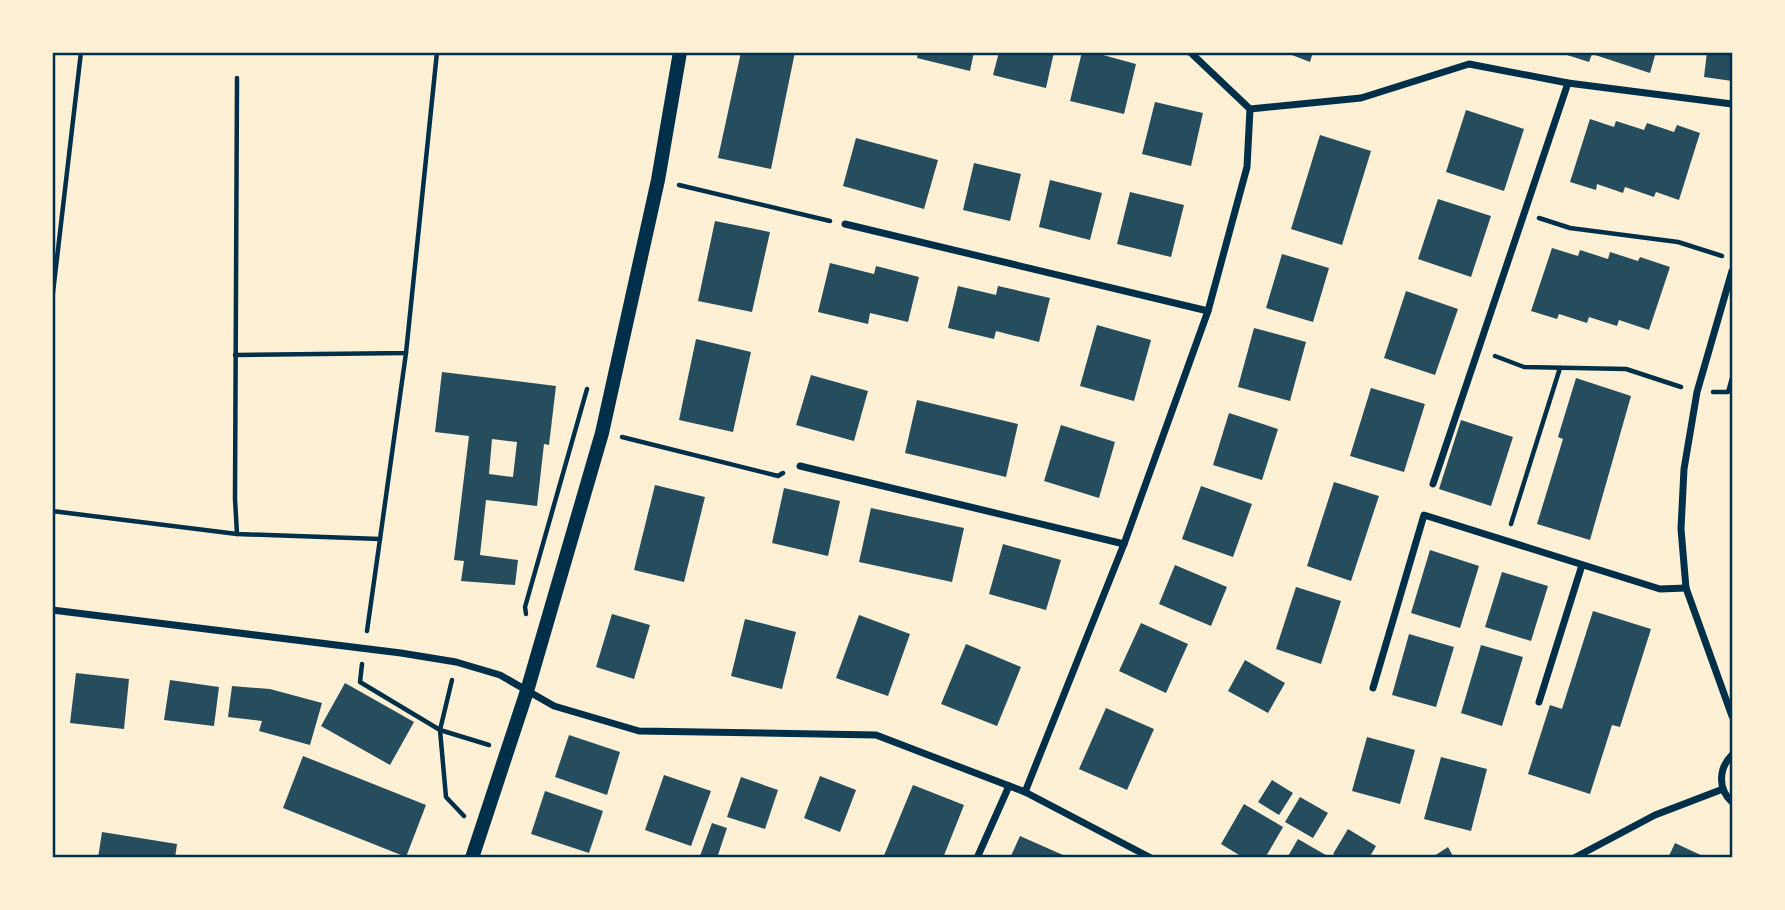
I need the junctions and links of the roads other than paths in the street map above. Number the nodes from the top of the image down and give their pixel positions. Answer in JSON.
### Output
{"nodes":[{"id":1,"x":680,"y":52,"type":"edge"},
{"id":2,"x":1190,"y":52,"type":"edge"},
{"id":3,"x":1568,"y":83,"type":"junction"},
{"id":4,"x":1732,"y":104,"type":"edge"},
{"id":5,"x":1250,"y":109,"type":"junction"},
{"id":6,"x":845,"y":224,"type":"road end"},
{"id":7,"x":1732,"y":271,"type":"edge"},
{"id":8,"x":1208,"y":311,"type":"junction"},
{"id":9,"x":800,"y":466,"type":"road end"},
{"id":10,"x":1433,"y":484,"type":"dead end"},
{"id":11,"x":1124,"y":544,"type":"junction"},
{"id":12,"x":1582,"y":565,"type":"junction"},
{"id":13,"x":1686,"y":589,"type":"junction"},
{"id":14,"x":52,"y":610,"type":"edge"},
{"id":15,"x":1373,"y":688,"type":"dead end"},
{"id":16,"x":527,"y":691,"type":"junction"},
{"id":17,"x":1539,"y":702,"type":"dead end"},
{"id":18,"x":1732,"y":716,"type":"edge"},
{"id":19,"x":1732,"y":755,"type":"edge"},
{"id":20,"x":1009,"y":786,"type":"junction"},
{"id":21,"x":1723,"y":789,"type":"junction"},
{"id":22,"x":1025,"y":792,"type":"junction"},
{"id":23,"x":1732,"y":802,"type":"edge"},
{"id":24,"x":471,"y":858,"type":"edge"},
{"id":25,"x":977,"y":858,"type":"edge"},
{"id":26,"x":1151,"y":858,"type":"edge"},
{"id":27,"x":1574,"y":858,"type":"edge"}],
"edges":[{"from":1,"to":16,"type":"main road"},
{"from":2,"to":5,"type":"street"},
{"from":3,"to":4,"type":"street"},
{"from":3,"to":5,"type":"street"},
{"from":3,"to":10,"type":"street"},
{"from":5,"to":8,"type":"street"},
{"from":6,"to":8,"type":"street"},
{"from":7,"to":13,"type":"street"},
{"from":8,"to":11,"type":"street"},
{"from":9,"to":11,"type":"street"},
{"from":11,"to":22,"type":"street"},
{"from":12,"to":13,"type":"street"},
{"from":12,"to":15,"type":"street"},
{"from":12,"to":17,"type":"street"},
{"from":13,"to":18,"type":"street"},
{"from":14,"to":16,"type":"street"},
{"from":16,"to":20,"type":"street"},
{"from":16,"to":24,"type":"main road"},
{"from":19,"to":21,"type":"street"},
{"from":20,"to":22,"type":"street"},
{"from":20,"to":25,"type":"street"},
{"from":21,"to":23,"type":"street"},
{"from":21,"to":27,"type":"street"},
{"from":22,"to":26,"type":"street"}]}
